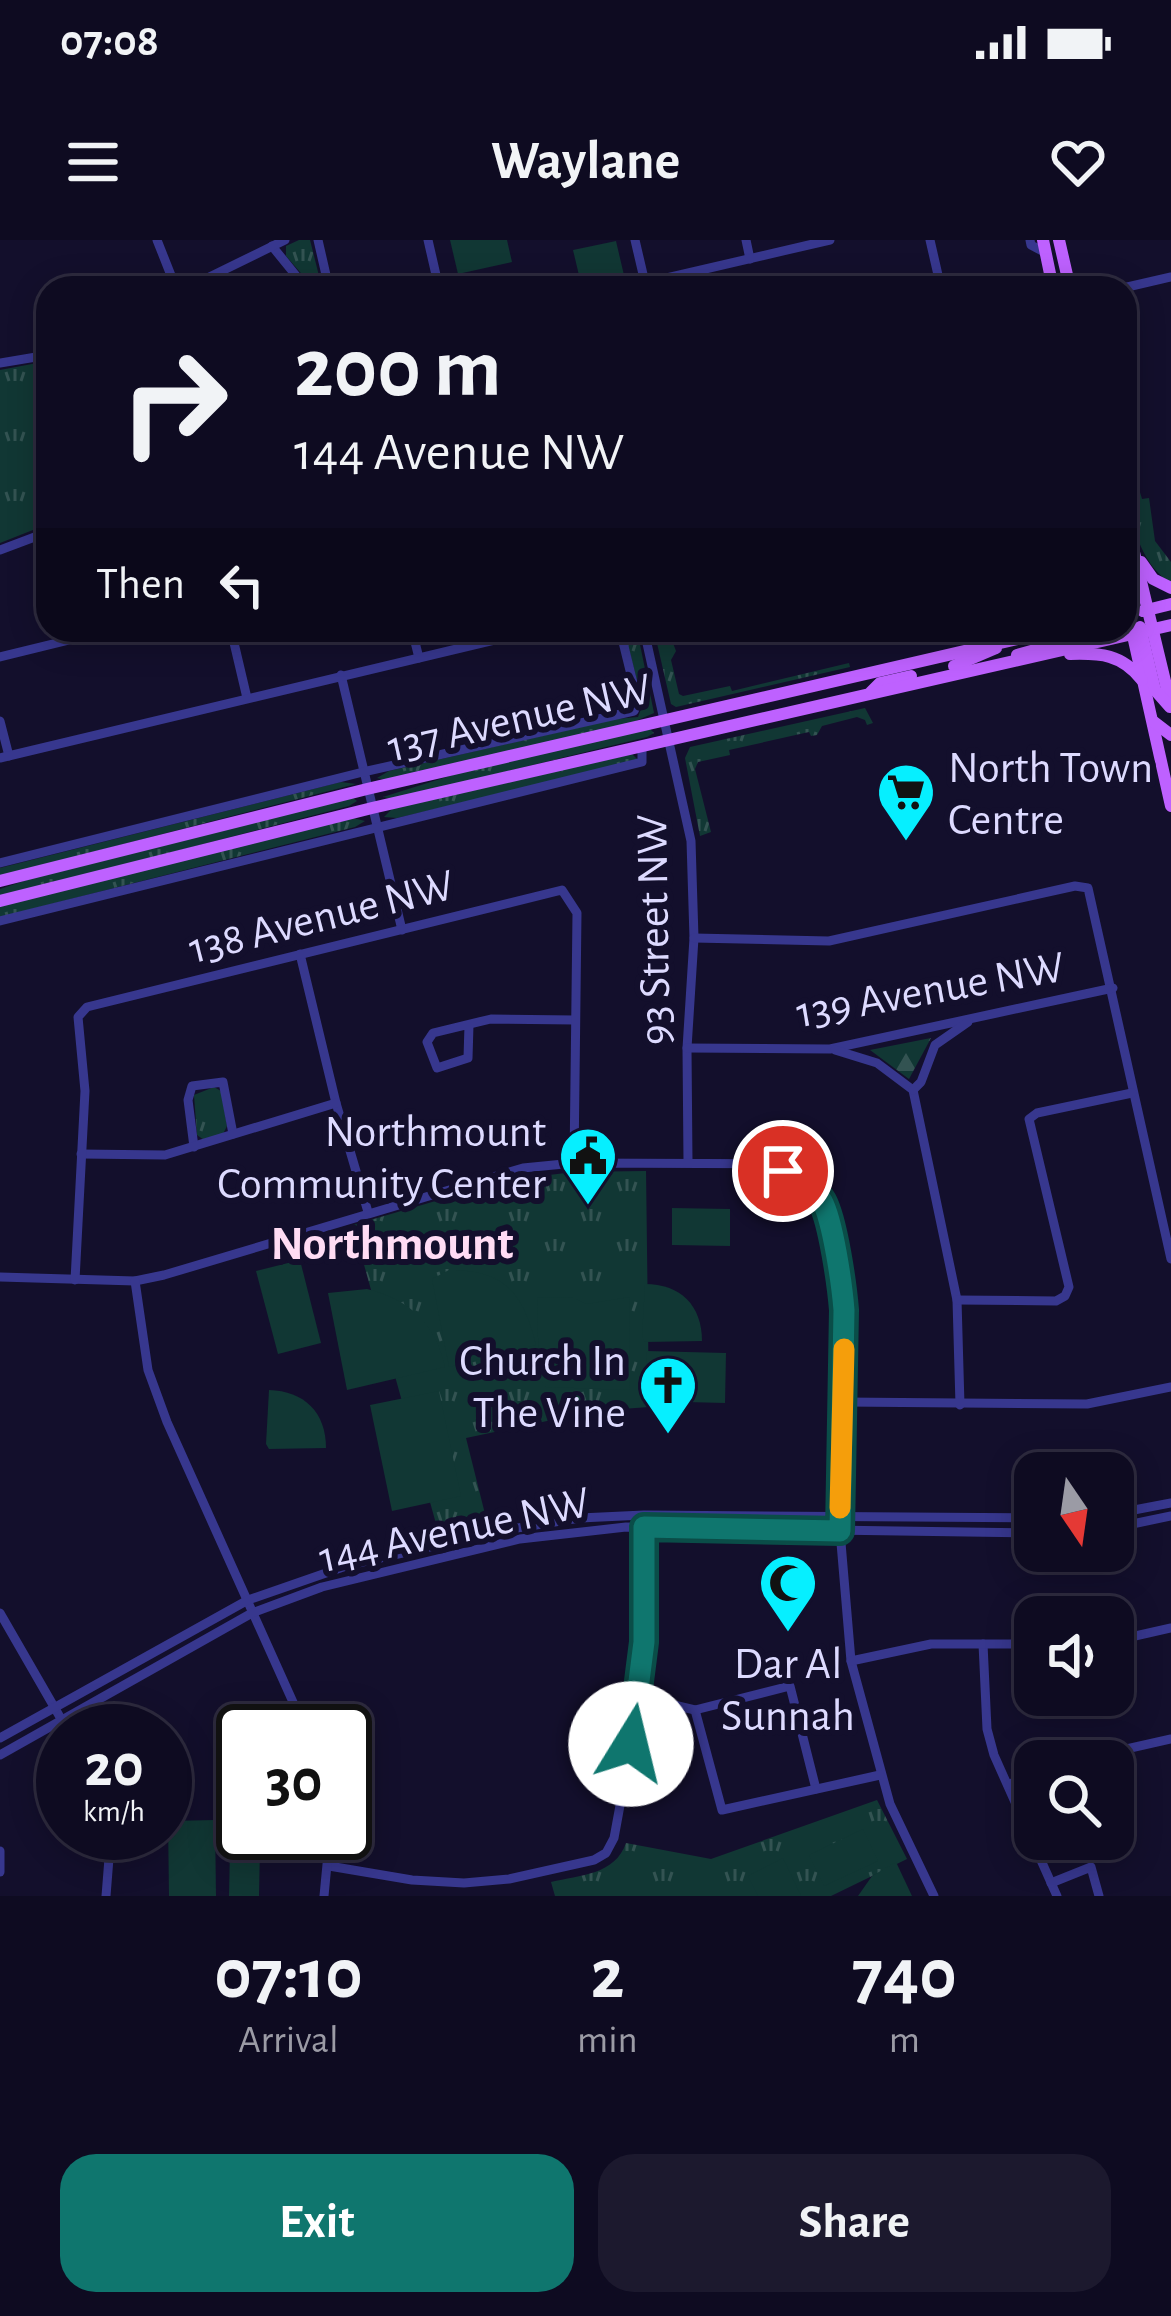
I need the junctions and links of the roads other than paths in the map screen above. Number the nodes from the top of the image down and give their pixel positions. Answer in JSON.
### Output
{"nodes":[{"id":1,"x":157,"y":240,"type":"edge"},
{"id":2,"x":285,"y":240,"type":"edge"},
{"id":3,"x":318,"y":240,"type":"edge"},
{"id":4,"x":428,"y":240,"type":"edge"},
{"id":5,"x":635,"y":240,"type":"edge"},
{"id":6,"x":746,"y":240,"type":"edge"},
{"id":7,"x":830,"y":240,"type":"edge"},
{"id":8,"x":930,"y":240,"type":"edge"},
{"id":9,"x":1030,"y":240,"type":"edge"},
{"id":10,"x":1059,"y":240,"type":"edge"},
{"id":11,"x":272,"y":246,"type":"junction"},
{"id":12,"x":1044,"y":246,"type":"edge"},
{"id":13,"x":750,"y":259,"type":"junction"},
{"id":14,"x":171,"y":276,"type":"edge"},
{"id":15,"x":211,"y":276,"type":"edge"},
{"id":16,"x":296,"y":276,"type":"edge"},
{"id":17,"x":326,"y":276,"type":"edge"},
{"id":18,"x":436,"y":276,"type":"edge"},
{"id":19,"x":644,"y":276,"type":"edge"},
{"id":20,"x":685,"y":276,"type":"edge"},
{"id":21,"x":938,"y":276,"type":"edge"},
{"id":22,"x":1050,"y":276,"type":"edge"},
{"id":23,"x":1067,"y":276,"type":"edge"},
{"id":24,"x":1171,"y":277,"type":"edge"},
{"id":25,"x":1137,"y":285,"type":"edge"},
{"id":26,"x":36,"y":357,"type":"edge"},
{"id":27,"x":5,"y":363,"type":"edge"},
{"id":28,"x":36,"y":536,"type":"edge"},
{"id":29,"x":0,"y":550,"type":"edge"},
{"id":30,"x":1137,"y":551,"type":"edge"},
{"id":31,"x":1171,"y":588,"type":"edge"},
{"id":32,"x":1171,"y":604,"type":"edge"},
{"id":33,"x":1171,"y":615,"type":"edge"},
{"id":34,"x":1137,"y":621,"type":"edge"},
{"id":35,"x":1137,"y":621,"type":"edge"},
{"id":36,"x":1137,"y":621,"type":"edge"},
{"id":37,"x":1137,"y":625,"type":"edge"},
{"id":38,"x":1171,"y":625,"type":"edge"},
{"id":39,"x":1137,"y":628,"type":"edge"},
{"id":40,"x":61,"y":642,"type":"edge"},
{"id":41,"x":234,"y":642,"type":"edge"},
{"id":42,"x":415,"y":642,"type":"edge"},
{"id":43,"x":479,"y":642,"type":"edge"},
{"id":44,"x":623,"y":642,"type":"edge"},
{"id":45,"x":647,"y":642,"type":"edge"},
{"id":46,"x":1002,"y":642,"type":"edge"},
{"id":47,"x":1005,"y":642,"type":"edge"},
{"id":48,"x":1058,"y":642,"type":"edge"},
{"id":49,"x":1082,"y":642,"type":"edge"},
{"id":50,"x":1057,"y":652,"type":"junction"},
{"id":51,"x":0,"y":657,"type":"edge"},
{"id":52,"x":419,"y":658,"type":"junction"},
{"id":53,"x":1000,"y":664,"type":"junction"},
{"id":54,"x":1171,"y":668,"type":"edge"},
{"id":55,"x":876,"y":670,"type":"junction"},
{"id":56,"x":341,"y":675,"type":"junction"},
{"id":57,"x":1145,"y":683,"type":"junction"},
{"id":58,"x":1171,"y":686,"type":"edge"},
{"id":59,"x":870,"y":694,"type":"junction"},
{"id":60,"x":248,"y":698,"type":"junction"},
{"id":61,"x":1171,"y":707,"type":"edge"},
{"id":62,"x":664,"y":718,"type":"junction"},
{"id":63,"x":0,"y":721,"type":"edge"},
{"id":64,"x":1154,"y":722,"type":"junction"},
{"id":65,"x":744,"y":723,"type":"junction"},
{"id":66,"x":1171,"y":735,"type":"edge"},
{"id":67,"x":670,"y":740,"type":"junction"},
{"id":68,"x":642,"y":746,"type":"junction"},
{"id":69,"x":4,"y":757,"type":"edge"},
{"id":70,"x":363,"y":772,"type":"junction"},
{"id":71,"x":368,"y":789,"type":"junction"},
{"id":72,"x":1171,"y":806,"type":"edge"},
{"id":73,"x":372,"y":808,"type":"junction"},
{"id":74,"x":376,"y":826,"type":"junction"},
{"id":75,"x":0,"y":863,"type":"edge"},
{"id":76,"x":0,"y":881,"type":"edge"},
{"id":77,"x":0,"y":902,"type":"edge"},
{"id":78,"x":0,"y":921,"type":"edge"},
{"id":79,"x":402,"y":929,"type":"junction"},
{"id":80,"x":694,"y":938,"type":"junction"},
{"id":81,"x":300,"y":954,"type":"junction"},
{"id":82,"x":1113,"y":988,"type":"junction"},
{"id":83,"x":575,"y":1020,"type":"junction"},
{"id":84,"x":971,"y":1020,"type":"junction"},
{"id":85,"x":469,"y":1024,"type":"junction"},
{"id":86,"x":687,"y":1048,"type":"junction"},
{"id":87,"x":830,"y":1049,"type":"junction"},
{"id":88,"x":913,"y":1090,"type":"junction"},
{"id":89,"x":1132,"y":1093,"type":"junction"},
{"id":90,"x":336,"y":1103,"type":"junction"},
{"id":91,"x":233,"y":1134,"type":"junction"},
{"id":92,"x":194,"y":1147,"type":"junction"},
{"id":93,"x":81,"y":1154,"type":"junction"},
{"id":94,"x":688,"y":1162,"type":"junction"},
{"id":95,"x":574,"y":1163,"type":"junction"},
{"id":96,"x":768,"y":1165,"type":"junction"},
{"id":97,"x":822,"y":1201,"type":"junction"},
{"id":98,"x":368,"y":1212,"type":"junction"},
{"id":99,"x":1171,"y":1258,"type":"edge"},
{"id":100,"x":0,"y":1276,"type":"edge"},
{"id":101,"x":75,"y":1280,"type":"junction"},
{"id":102,"x":134,"y":1281,"type":"junction"},
{"id":103,"x":957,"y":1300,"type":"junction"},
{"id":104,"x":1171,"y":1387,"type":"edge"},
{"id":105,"x":844,"y":1402,"type":"junction"},
{"id":106,"x":959,"y":1405,"type":"junction"},
{"id":107,"x":1171,"y":1503,"type":"edge"},
{"id":108,"x":1134,"y":1510,"type":"edge"},
{"id":109,"x":840,"y":1514,"type":"junction"},
{"id":110,"x":1171,"y":1516,"type":"edge"},
{"id":111,"x":1014,"y":1518,"type":"edge"},
{"id":112,"x":644,"y":1521,"type":"junction"},
{"id":113,"x":1134,"y":1524,"type":"edge"},
{"id":114,"x":840,"y":1531,"type":"junction"},
{"id":115,"x":1014,"y":1533,"type":"edge"},
{"id":116,"x":248,"y":1600,"type":"junction"},
{"id":117,"x":252,"y":1612,"type":"junction"},
{"id":118,"x":0,"y":1616,"type":"edge"},
{"id":119,"x":1171,"y":1628,"type":"edge"},
{"id":120,"x":1134,"y":1636,"type":"edge"},
{"id":121,"x":983,"y":1644,"type":"junction"},
{"id":122,"x":1014,"y":1644,"type":"edge"},
{"id":123,"x":851,"y":1661,"type":"junction"},
{"id":124,"x":640,"y":1697,"type":"junction"},
{"id":125,"x":53,"y":1704,"type":"edge"},
{"id":126,"x":58,"y":1704,"type":"edge"},
{"id":127,"x":88,"y":1704,"type":"edge"},
{"id":128,"x":293,"y":1704,"type":"edge"},
{"id":129,"x":695,"y":1710,"type":"junction"},
{"id":130,"x":36,"y":1717,"type":"edge"},
{"id":131,"x":36,"y":1734,"type":"edge"},
{"id":132,"x":0,"y":1738,"type":"edge"},
{"id":133,"x":1171,"y":1739,"type":"edge"},
{"id":134,"x":1134,"y":1747,"type":"edge"},
{"id":135,"x":0,"y":1755,"type":"edge"},
{"id":136,"x":880,"y":1775,"type":"junction"},
{"id":137,"x":1014,"y":1782,"type":"edge"},
{"id":138,"x":1008,"y":1785,"type":"junction"},
{"id":139,"x":816,"y":1790,"type":"junction"},
{"id":140,"x":0,"y":1851,"type":"edge"},
{"id":141,"x":109,"y":1860,"type":"edge"},
{"id":142,"x":329,"y":1860,"type":"edge"},
{"id":143,"x":329,"y":1867,"type":"junction"},
{"id":144,"x":0,"y":1872,"type":"edge"},
{"id":145,"x":1054,"y":1892,"type":"edge"},
{"id":146,"x":106,"y":1896,"type":"edge"},
{"id":147,"x":324,"y":1896,"type":"edge"},
{"id":148,"x":934,"y":1896,"type":"edge"},
{"id":149,"x":1099,"y":1896,"type":"edge"}],
"edges":[{"from":1,"to":14,"type":"street"},
{"from":2,"to":11,"type":"street"},
{"from":3,"to":17,"type":"street"},
{"from":4,"to":18,"type":"street"},
{"from":5,"to":19,"type":"street"},
{"from":6,"to":13,"type":"street"},
{"from":7,"to":13,"type":"street"},
{"from":8,"to":21,"type":"street"},
{"from":9,"to":12,"type":"street"},
{"from":10,"to":23,"type":"main road"},
{"from":11,"to":15,"type":"street"},
{"from":11,"to":16,"type":"street"},
{"from":12,"to":22,"type":"main road"},
{"from":13,"to":20,"type":"street"},
{"from":24,"to":25,"type":"street"},
{"from":26,"to":27,"type":"street"},
{"from":28,"to":29,"type":"street"},
{"from":30,"to":31,"type":"main road"},
{"from":32,"to":34,"type":"main road","name":"137 Avenue NW"},
{"from":33,"to":35,"type":"main road"},
{"from":36,"to":38,"type":"main road","name":"137 Avenue NW"},
{"from":37,"to":61,"type":"main road"},
{"from":39,"to":57,"type":"main road"},
{"from":40,"to":51,"type":"street"},
{"from":41,"to":60,"type":"street"},
{"from":42,"to":52,"type":"street"},
{"from":43,"to":52,"type":"street"},
{"from":44,"to":70,"type":"street","name":"137 Avenue NW"},
{"from":45,"to":62,"type":"street","name":"93 Street NW"},
{"from":46,"to":55,"type":"main road","name":"137 Avenue NW"},
{"from":47,"to":59,"type":"main road"},
{"from":48,"to":53,"type":"main road"},
{"from":49,"to":50,"type":"main road","name":"137 Avenue NW"},
{"from":50,"to":53,"type":"main road","name":"137 Avenue NW"},
{"from":50,"to":57,"type":"main road"},
{"from":52,"to":56,"type":"street"},
{"from":53,"to":59,"type":"main road","name":"137 Avenue NW"},
{"from":54,"to":58,"type":"main road"},
{"from":55,"to":62,"type":"main road","name":"137 Avenue NW"},
{"from":55,"to":65,"type":"main road"},
{"from":56,"to":60,"type":"street"},
{"from":56,"to":70,"type":"street"},
{"from":57,"to":64,"type":"main road"},
{"from":59,"to":65,"type":"main road","name":"137 Avenue NW"},
{"from":60,"to":69,"type":"street"},
{"from":62,"to":67,"type":"street","name":"93 Street NW"},
{"from":62,"to":71,"type":"main road","name":"137 Avenue NW"},
{"from":63,"to":69,"type":"street"},
{"from":64,"to":66,"type":"main road"},
{"from":64,"to":72,"type":"main road"},
{"from":65,"to":67,"type":"main road","name":"137 Avenue NW"},
{"from":67,"to":68,"type":"main road","name":"137 Avenue NW"},
{"from":67,"to":80,"type":"street","name":"93 Street NW"},
{"from":68,"to":73,"type":"main road","name":"137 Avenue NW"},
{"from":68,"to":74,"type":"street","name":"137 Avenue NW"},
{"from":70,"to":71,"type":"street"},
{"from":70,"to":75,"type":"street","name":"137 Avenue NW"},
{"from":71,"to":73,"type":"street"},
{"from":71,"to":76,"type":"main road","name":"137 Avenue NW"},
{"from":73,"to":74,"type":"street"},
{"from":73,"to":77,"type":"main road","name":"137 Avenue NW"},
{"from":74,"to":78,"type":"street","name":"137 Avenue NW"},
{"from":74,"to":79,"type":"street"},
{"from":79,"to":81,"type":"street","name":"138 Avenue NW"},
{"from":79,"to":83,"type":"street","name":"138 Avenue NW"},
{"from":80,"to":82,"type":"street"},
{"from":80,"to":86,"type":"street","name":"93 Street NW"},
{"from":81,"to":90,"type":"street"},
{"from":81,"to":93,"type":"street","name":"138 Avenue NW"},
{"from":82,"to":84,"type":"street","name":"139 Avenue NW"},
{"from":82,"to":89,"type":"street"},
{"from":83,"to":85,"type":"street"},
{"from":83,"to":95,"type":"street"},
{"from":84,"to":87,"type":"street","name":"139 Avenue NW"},
{"from":84,"to":88,"type":"street"},
{"from":85,"to":85,"type":"street"},
{"from":86,"to":87,"type":"street","name":"139 Avenue NW"},
{"from":86,"to":94,"type":"street","name":"93 Street NW"},
{"from":87,"to":88,"type":"street"},
{"from":88,"to":103,"type":"street"},
{"from":89,"to":99,"type":"street"},
{"from":89,"to":103,"type":"street"},
{"from":90,"to":91,"type":"street"},
{"from":90,"to":98,"type":"street"},
{"from":91,"to":92,"type":"street"},
{"from":91,"to":92,"type":"street"},
{"from":92,"to":93,"type":"street"},
{"from":93,"to":101,"type":"street"},
{"from":94,"to":95,"type":"street"},
{"from":94,"to":96,"type":"street"},
{"from":95,"to":98,"type":"street"},
{"from":96,"to":97,"type":"street"},
{"from":96,"to":97,"type":"street"},
{"from":97,"to":105,"type":"street"},
{"from":98,"to":102,"type":"street"},
{"from":100,"to":101,"type":"street"},
{"from":101,"to":102,"type":"street"},
{"from":102,"to":116,"type":"street"},
{"from":103,"to":106,"type":"street"},
{"from":104,"to":106,"type":"street"},
{"from":105,"to":106,"type":"street"},
{"from":105,"to":109,"type":"street"},
{"from":107,"to":108,"type":"street"},
{"from":109,"to":111,"type":"street","name":"144 Avenue NW"},
{"from":109,"to":112,"type":"street","name":"144 Avenue NW"},
{"from":109,"to":114,"type":"street"},
{"from":110,"to":113,"type":"street"},
{"from":112,"to":114,"type":"street","name":"144 Avenue NW"},
{"from":112,"to":116,"type":"street","name":"144 Avenue NW"},
{"from":112,"to":117,"type":"street","name":"144 Avenue NW"},
{"from":112,"to":124,"type":"street"},
{"from":114,"to":115,"type":"street","name":"144 Avenue NW"},
{"from":114,"to":123,"type":"street"},
{"from":116,"to":117,"type":"street"},
{"from":116,"to":126,"type":"street","name":"144 Avenue NW"},
{"from":117,"to":127,"type":"street","name":"144 Avenue NW"},
{"from":117,"to":128,"type":"street"},
{"from":118,"to":125,"type":"street"},
{"from":119,"to":120,"type":"street"},
{"from":121,"to":122,"type":"street"},
{"from":121,"to":123,"type":"street"},
{"from":121,"to":138,"type":"street"},
{"from":123,"to":136,"type":"street"},
{"from":124,"to":129,"type":"street"},
{"from":124,"to":143,"type":"street"},
{"from":129,"to":139,"type":"street"},
{"from":129,"to":139,"type":"street"},
{"from":130,"to":132,"type":"street","name":"144 Avenue NW"},
{"from":131,"to":135,"type":"street","name":"144 Avenue NW"},
{"from":133,"to":134,"type":"street"},
{"from":136,"to":139,"type":"street"},
{"from":136,"to":148,"type":"street"},
{"from":137,"to":138,"type":"street"},
{"from":138,"to":145,"type":"street"},
{"from":140,"to":144,"type":"street"},
{"from":141,"to":146,"type":"street"},
{"from":142,"to":143,"type":"street"},
{"from":143,"to":147,"type":"street"},
{"from":145,"to":149,"type":"street"}]}
